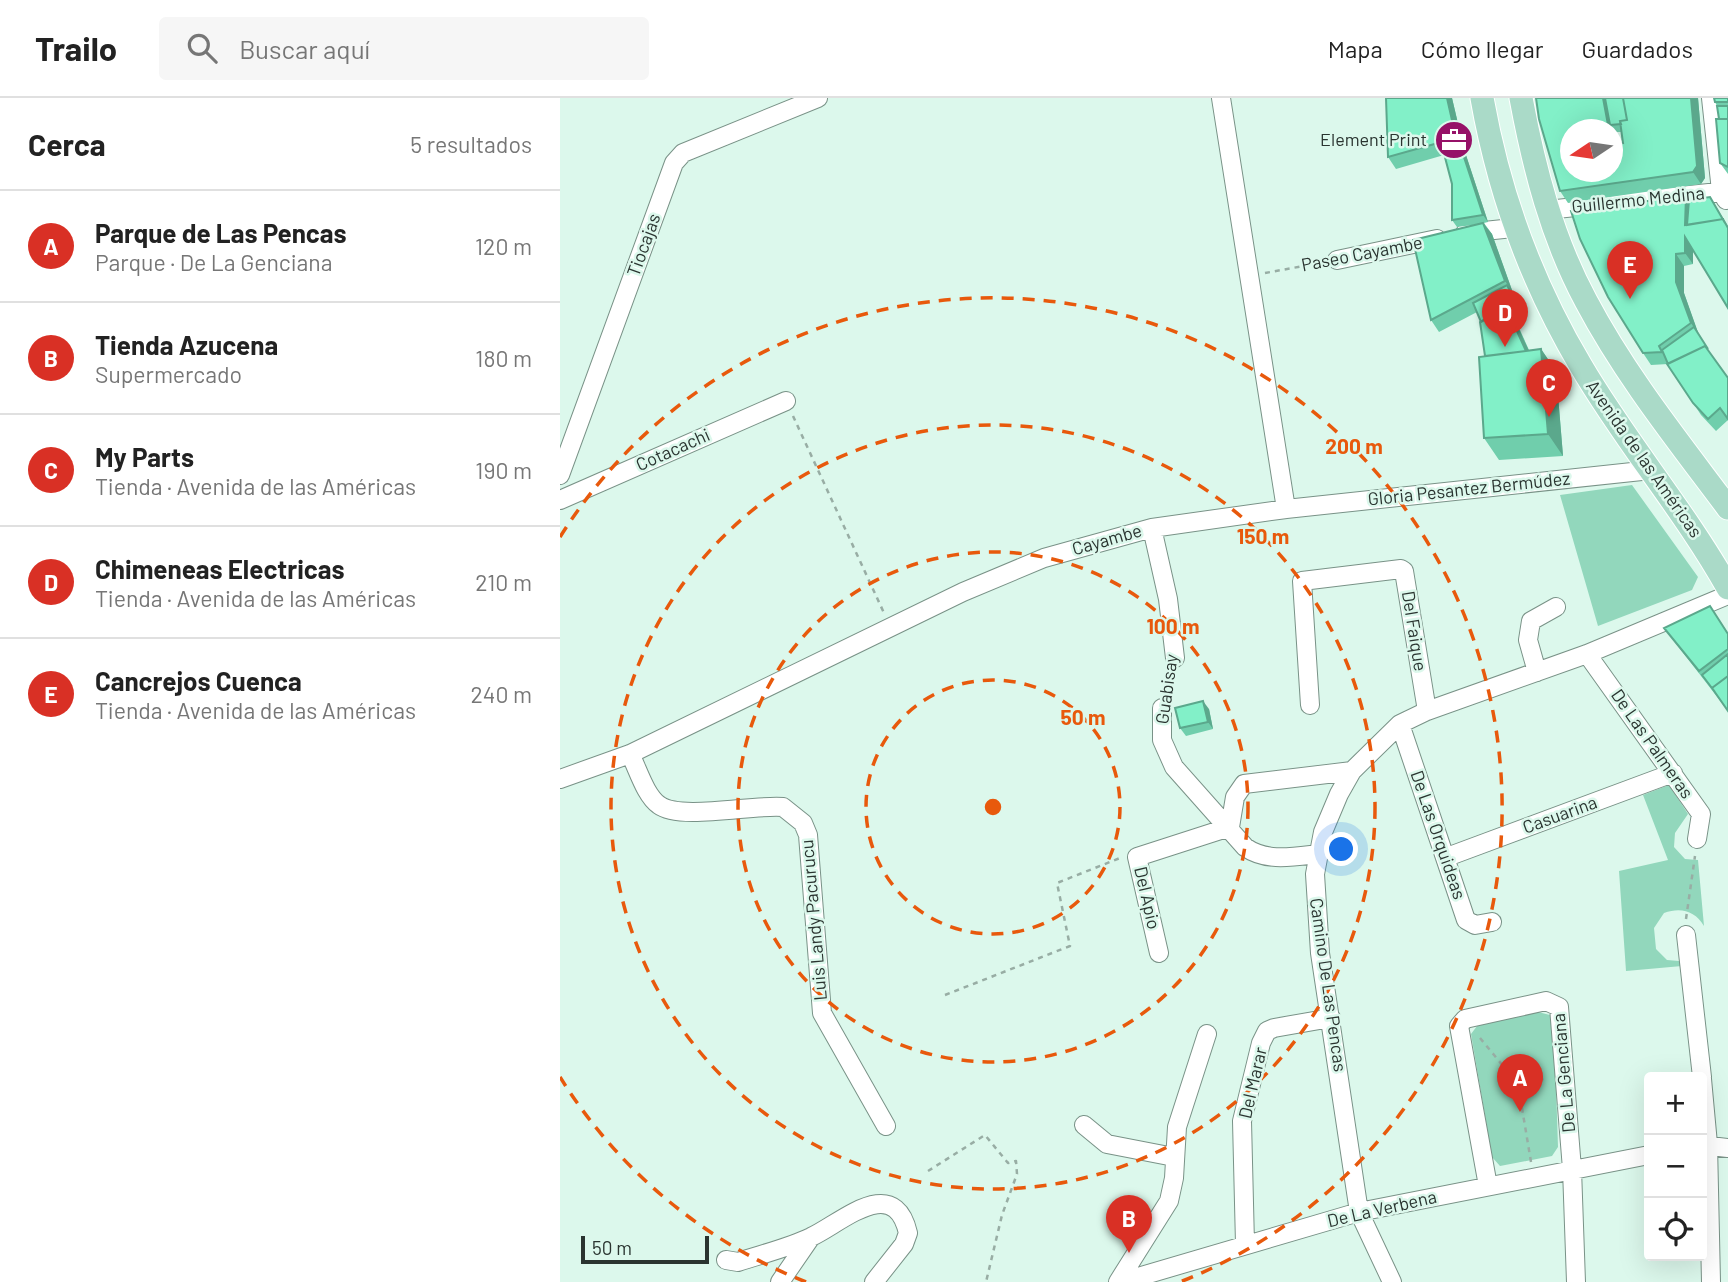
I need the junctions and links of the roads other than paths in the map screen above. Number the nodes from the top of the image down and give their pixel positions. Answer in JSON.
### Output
{"nodes":[{"id":1,"x":818,"y":98,"type":"edge"},
{"id":2,"x":1221,"y":98,"type":"edge"},
{"id":3,"x":1482,"y":98,"type":"edge"},
{"id":4,"x":1521,"y":98,"type":"edge"},
{"id":5,"x":1711,"y":98,"type":"edge"},
{"id":6,"x":1726,"y":195,"type":"edge"},
{"id":7,"x":1547,"y":210,"type":"junction"},
{"id":8,"x":1513,"y":229,"type":"junction"},
{"id":9,"x":1337,"y":260,"type":"road end"},
{"id":10,"x":786,"y":401,"type":"road end"},
{"id":11,"x":1651,"y":470,"type":"junction"},
{"id":12,"x":560,"y":475,"type":"edge"},
{"id":13,"x":560,"y":500,"type":"edge"},
{"id":14,"x":1728,"y":508,"type":"edge"},
{"id":15,"x":1286,"y":509,"type":"junction"},
{"id":16,"x":1152,"y":528,"type":"junction"},
{"id":17,"x":1704,"y":546,"type":"junction"},
{"id":18,"x":1728,"y":568,"type":"edge"},
{"id":19,"x":1728,"y":588,"type":"edge"},
{"id":20,"x":1728,"y":595,"type":"edge"},
{"id":21,"x":1556,"y":607,"type":"dead end"},
{"id":22,"x":1587,"y":654,"type":"junction"},
{"id":23,"x":1175,"y":658,"type":"road end"},
{"id":24,"x":1537,"y":672,"type":"junction"},
{"id":25,"x":1310,"y":705,"type":"dead end"},
{"id":26,"x":1162,"y":708,"type":"road end"},
{"id":27,"x":1427,"y":711,"type":"junction"},
{"id":28,"x":1400,"y":724,"type":"junction"},
{"id":29,"x":630,"y":754,"type":"junction"},
{"id":30,"x":1352,"y":771,"type":"junction"},
{"id":31,"x":1673,"y":773,"type":"junction"},
{"id":32,"x":560,"y":779,"type":"edge"},
{"id":33,"x":1230,"y":827,"type":"junction"},
{"id":34,"x":1698,"y":839,"type":"road end"},
{"id":35,"x":1318,"y":854,"type":"junction"},
{"id":36,"x":1447,"y":857,"type":"junction"},
{"id":37,"x":1492,"y":922,"type":"dead end"},
{"id":38,"x":1685,"y":935,"type":"road end"},
{"id":39,"x":1159,"y":953,"type":"dead end"},
{"id":40,"x":1331,"y":1018,"type":"junction"},
{"id":41,"x":1207,"y":1034,"type":"dead end"},
{"id":42,"x":1701,"y":1072,"type":"edge"},
{"id":43,"x":1084,"y":1125,"type":"dead end"},
{"id":44,"x":886,"y":1126,"type":"dead end"},
{"id":45,"x":1707,"y":1145,"type":"edge"},
{"id":46,"x":1728,"y":1148,"type":"edge"},
{"id":47,"x":1644,"y":1156,"type":"edge"},
{"id":48,"x":1174,"y":1157,"type":"junction"},
{"id":49,"x":1572,"y":1169,"type":"junction"},
{"id":50,"x":1488,"y":1186,"type":"junction"},
{"id":51,"x":1707,"y":1191,"type":"edge"},
{"id":52,"x":1359,"y":1212,"type":"junction"},
{"id":53,"x":811,"y":1237,"type":"junction"},
{"id":54,"x":1245,"y":1244,"type":"junction"},
{"id":55,"x":726,"y":1260,"type":"dead end"},
{"id":56,"x":780,"y":1282,"type":"edge"},
{"id":57,"x":874,"y":1282,"type":"edge"},
{"id":58,"x":1119,"y":1282,"type":"edge"},
{"id":59,"x":1392,"y":1282,"type":"edge"},
{"id":60,"x":1576,"y":1282,"type":"edge"},
{"id":61,"x":1711,"y":1282,"type":"edge"}],
"edges":[{"from":1,"to":12,"type":"street","name":"Tiocajas"},
{"from":2,"to":15,"type":"street"},
{"from":3,"to":8,"type":"main road","name":"Avenida de las Américas"},
{"from":4,"to":7,"type":"main road"},
{"from":5,"to":6,"type":"street"},
{"from":6,"to":7,"type":"street","name":"Guillermo Medina"},
{"from":7,"to":14,"type":"main road"},
{"from":8,"to":9,"type":"street","name":"Paseo Cayambe"},
{"from":8,"to":11,"type":"main road","name":"Avenida de las Américas"},
{"from":10,"to":13,"type":"street","name":"Cotacachi"},
{"from":11,"to":15,"type":"street","name":"Gloria Pesantez Bermúdez"},
{"from":11,"to":17,"type":"main road","name":"Avenida de las Américas"},
{"from":15,"to":16,"type":"street","name":"Cayambe"},
{"from":16,"to":23,"type":"street","name":"Guabisay"},
{"from":16,"to":29,"type":"street","name":"Cayambe"},
{"from":17,"to":18,"type":"main road","name":"Avenida de las Américas"},
{"from":17,"to":19,"type":"main road","name":"Avenida de las Américas"},
{"from":20,"to":22,"type":"street","name":"Camino De Las Pencas"},
{"from":21,"to":24,"type":"street"},
{"from":22,"to":24,"type":"street","name":"Camino De Las Pencas"},
{"from":22,"to":31,"type":"street","name":"De Las Palmeras"},
{"from":24,"to":27,"type":"street","name":"Camino De Las Pencas"},
{"from":25,"to":27,"type":"street","name":"Del Faique"},
{"from":26,"to":33,"type":"street","name":"Guabisay"},
{"from":27,"to":28,"type":"street","name":"Camino De Las Pencas"},
{"from":28,"to":30,"type":"street","name":"Camino De Las Pencas"},
{"from":28,"to":36,"type":"street","name":"De Las Orquideas"},
{"from":29,"to":32,"type":"street","name":"Cayambe"},
{"from":29,"to":44,"type":"street","name":"Luis Landy Pacurucu"},
{"from":30,"to":33,"type":"street"},
{"from":30,"to":35,"type":"street","name":"Camino De Las Pencas"},
{"from":31,"to":34,"type":"street","name":"De Las Palmeras"},
{"from":31,"to":36,"type":"street","name":"Casuarina"},
{"from":33,"to":35,"type":"street","name":"Guabisay"},
{"from":33,"to":39,"type":"street","name":"Del Apio"},
{"from":35,"to":40,"type":"street","name":"Camino De Las Pencas"},
{"from":36,"to":37,"type":"street","name":"De Las Orquideas"},
{"from":38,"to":42,"type":"street"},
{"from":40,"to":52,"type":"street","name":"Camino De Las Pencas"},
{"from":40,"to":54,"type":"street","name":"Del Marar"},
{"from":41,"to":48,"type":"street"},
{"from":43,"to":48,"type":"street"},
{"from":45,"to":46,"type":"street"},
{"from":47,"to":49,"type":"street","name":"De La Verbena"},
{"from":48,"to":58,"type":"street"},
{"from":49,"to":50,"type":"street","name":"De La Verbena"},
{"from":49,"to":50,"type":"street","name":"De La Genciana"},
{"from":49,"to":60,"type":"street","name":"De La Genciana"},
{"from":50,"to":52,"type":"street","name":"De La Verbena"},
{"from":51,"to":61,"type":"street"},
{"from":52,"to":54,"type":"street","name":"De La Verbena"},
{"from":52,"to":59,"type":"street","name":"Camino De Las Pencas"},
{"from":53,"to":55,"type":"street"},
{"from":53,"to":56,"type":"street"},
{"from":53,"to":57,"type":"street"},
{"from":54,"to":58,"type":"street","name":"De La Verbena"}]}
